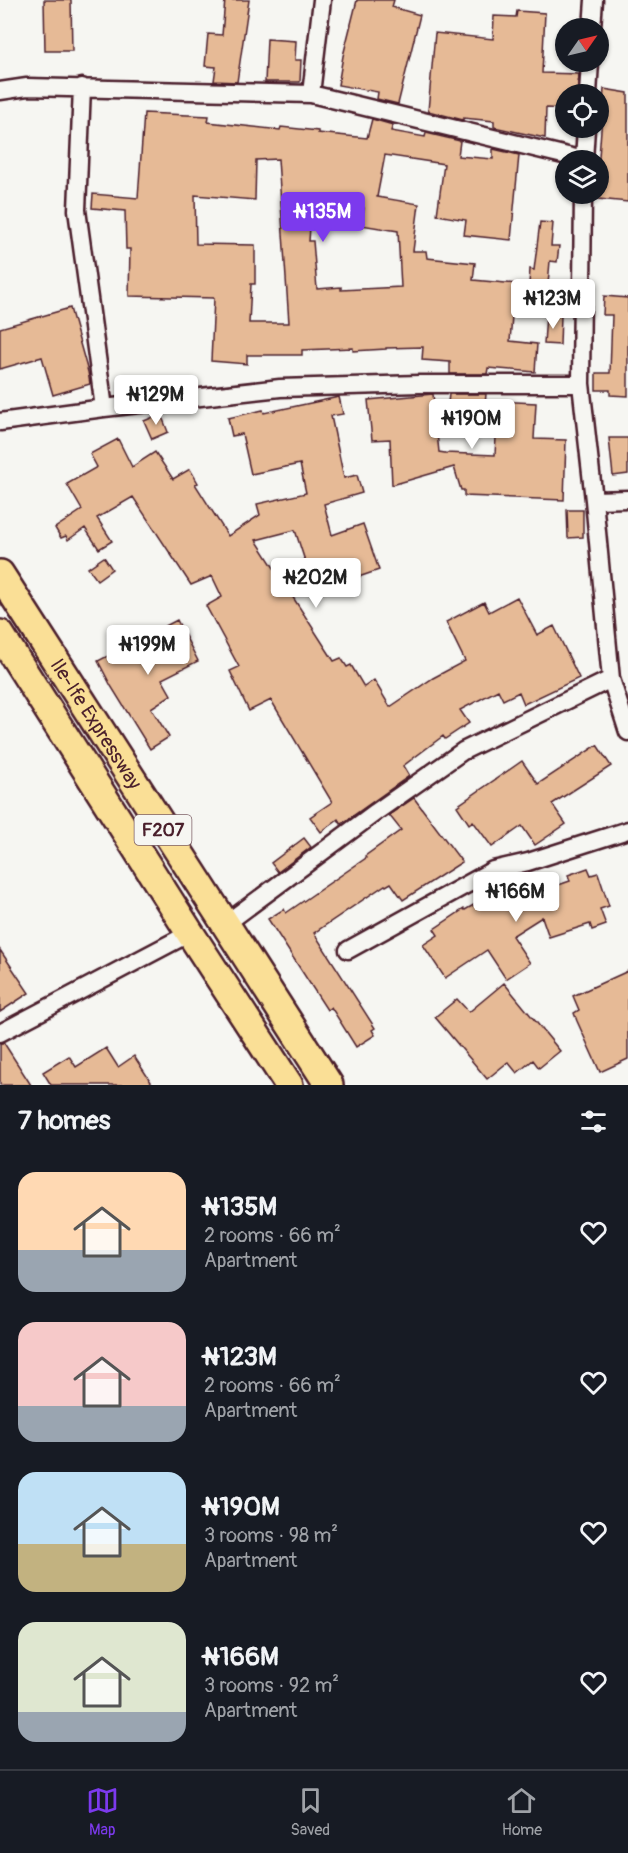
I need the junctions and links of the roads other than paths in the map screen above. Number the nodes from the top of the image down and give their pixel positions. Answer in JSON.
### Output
{"nodes":[{"id":1,"x":322,"y":0,"type":"edge"},
{"id":2,"x":594,"y":0,"type":"edge"},
{"id":3,"x":593,"y":18,"type":"edge"},
{"id":4,"x":81,"y":87,"type":"junction"},
{"id":5,"x":0,"y":91,"type":"edge"},
{"id":6,"x":311,"y":94,"type":"junction"},
{"id":7,"x":555,"y":153,"type":"edge"},
{"id":8,"x":584,"y":204,"type":"edge"},
{"id":9,"x":580,"y":384,"type":"junction"},
{"id":10,"x":104,"y":408,"type":"junction"},
{"id":11,"x":0,"y":422,"type":"edge"},
{"id":12,"x":628,"y":499,"type":"edge"},
{"id":13,"x":594,"y":500,"type":"junction"},
{"id":14,"x":0,"y":574,"type":"edge"},
{"id":15,"x":21,"y":608,"type":"junction"},
{"id":16,"x":0,"y":625,"type":"edge"},
{"id":17,"x":0,"y":634,"type":"edge"},
{"id":18,"x":611,"y":679,"type":"junction"},
{"id":19,"x":628,"y":732,"type":"edge"},
{"id":20,"x":628,"y":830,"type":"edge"},
{"id":21,"x":224,"y":925,"type":"junction"},
{"id":22,"x":190,"y":933,"type":"junction"},
{"id":23,"x":348,"y":950,"type":"dead end"},
{"id":24,"x":0,"y":1033,"type":"edge"},
{"id":25,"x":289,"y":1085,"type":"edge"},
{"id":26,"x":328,"y":1085,"type":"edge"}],
"edges":[{"from":1,"to":6,"type":"street"},
{"from":2,"to":3,"type":"street"},
{"from":4,"to":5,"type":"street"},
{"from":4,"to":6,"type":"street"},
{"from":4,"to":10,"type":"street"},
{"from":6,"to":7,"type":"street"},
{"from":8,"to":9,"type":"street"},
{"from":9,"to":10,"type":"street"},
{"from":9,"to":13,"type":"street"},
{"from":10,"to":11,"type":"street"},
{"from":12,"to":13,"type":"street"},
{"from":13,"to":18,"type":"street"},
{"from":14,"to":15,"type":"main road","name":"Ile-Ife Expressway","number":"F207"},
{"from":15,"to":16,"type":"main road"},
{"from":15,"to":21,"type":"main road","name":"Ile-Ife Expressway","number":"F207"},
{"from":17,"to":22,"type":"main road","name":"Ile-Ife Expressway","number":"F207"},
{"from":18,"to":19,"type":"street"},
{"from":18,"to":21,"type":"street"},
{"from":20,"to":23,"type":"street"},
{"from":21,"to":26,"type":"main road","name":"Ile-Ife Expressway","number":"F207"},
{"from":22,"to":24,"type":"street"},
{"from":22,"to":25,"type":"main road","name":"Ile-Ife Expressway","number":"F207"}]}
